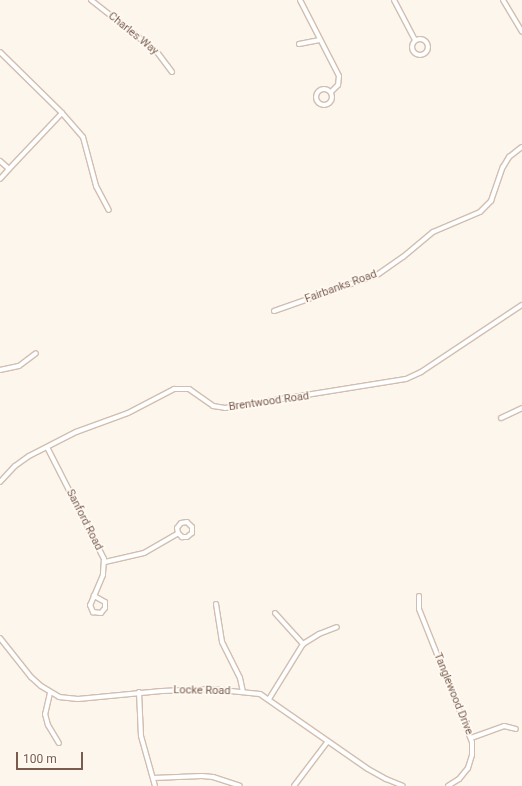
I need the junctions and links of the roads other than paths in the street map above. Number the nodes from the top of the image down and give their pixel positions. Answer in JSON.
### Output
{"nodes":[{"id":1,"x":91,"y":0,"type":"edge"},
{"id":2,"x":300,"y":0,"type":"edge"},
{"id":3,"x":394,"y":0,"type":"edge"},
{"id":4,"x":503,"y":0,"type":"edge"},
{"id":5,"x":522,"y":32,"type":"edge"},
{"id":6,"x":320,"y":40,"type":"junction"},
{"id":7,"x":415,"y":40,"type":"junction"},
{"id":8,"x":300,"y":44,"type":"dead end"},
{"id":9,"x":0,"y":52,"type":"edge"},
{"id":10,"x":172,"y":72,"type":"dead end"},
{"id":11,"x":331,"y":92,"type":"junction"},
{"id":12,"x":62,"y":113,"type":"junction"},
{"id":13,"x":522,"y":147,"type":"edge"},
{"id":14,"x":0,"y":161,"type":"edge"},
{"id":15,"x":9,"y":169,"type":"junction"},
{"id":16,"x":0,"y":179,"type":"edge"},
{"id":17,"x":109,"y":210,"type":"dead end"},
{"id":18,"x":522,"y":305,"type":"edge"},
{"id":19,"x":274,"y":311,"type":"dead end"},
{"id":20,"x":36,"y":353,"type":"dead end"},
{"id":21,"x":0,"y":370,"type":"edge"},
{"id":22,"x":522,"y":408,"type":"edge"},
{"id":23,"x":501,"y":418,"type":"dead end"},
{"id":24,"x":47,"y":447,"type":"junction"},
{"id":25,"x":0,"y":482,"type":"edge"},
{"id":26,"x":178,"y":533,"type":"dead end"},
{"id":27,"x":105,"y":562,"type":"junction"},
{"id":28,"x":94,"y":596,"type":"junction"},
{"id":29,"x":419,"y":596,"type":"dead end"},
{"id":30,"x":216,"y":604,"type":"dead end"},
{"id":31,"x":275,"y":613,"type":"dead end"},
{"id":32,"x":337,"y":628,"type":"dead end"},
{"id":33,"x":0,"y":638,"type":"edge"},
{"id":34,"x":303,"y":644,"type":"junction"},
{"id":35,"x":139,"y":692,"type":"junction"},
{"id":36,"x":243,"y":692,"type":"junction"},
{"id":37,"x":50,"y":693,"type":"junction"},
{"id":38,"x":269,"y":699,"type":"junction"},
{"id":39,"x":516,"y":729,"type":"dead end"},
{"id":40,"x":471,"y":738,"type":"junction"},
{"id":41,"x":59,"y":742,"type":"dead end"},
{"id":42,"x":328,"y":742,"type":"junction"},
{"id":43,"x":153,"y":778,"type":"junction"},
{"id":44,"x":155,"y":786,"type":"edge"},
{"id":45,"x":240,"y":786,"type":"edge"},
{"id":46,"x":294,"y":786,"type":"edge"},
{"id":47,"x":403,"y":786,"type":"edge"},
{"id":48,"x":448,"y":786,"type":"edge"}],
"edges":[{"from":1,"to":10,"type":"street","name":"Charles Way"},
{"from":2,"to":6,"type":"street"},
{"from":3,"to":7,"type":"street"},
{"from":4,"to":5,"type":"street"},
{"from":6,"to":8,"type":"street"},
{"from":6,"to":11,"type":"street"},
{"from":7,"to":7,"type":"street"},
{"from":9,"to":12,"type":"street"},
{"from":11,"to":11,"type":"street"},
{"from":12,"to":15,"type":"street"},
{"from":12,"to":17,"type":"street"},
{"from":13,"to":19,"type":"street","name":"Fairbanks Road"},
{"from":14,"to":15,"type":"street"},
{"from":15,"to":16,"type":"street"},
{"from":18,"to":24,"type":"street","name":"Brentwood Road"},
{"from":20,"to":21,"type":"street"},
{"from":22,"to":23,"type":"street"},
{"from":24,"to":25,"type":"street","name":"Brentwood Road"},
{"from":24,"to":27,"type":"street","name":"Sanford Road"},
{"from":26,"to":27,"type":"street"},
{"from":27,"to":28,"type":"street","name":"Sanford Road"},
{"from":28,"to":28,"type":"street","name":"Sanford Road"},
{"from":29,"to":40,"type":"street","name":"Tanglewood Drive"},
{"from":30,"to":36,"type":"street"},
{"from":31,"to":34,"type":"street"},
{"from":32,"to":34,"type":"street"},
{"from":33,"to":37,"type":"street","name":"Locke Road"},
{"from":34,"to":38,"type":"street"},
{"from":35,"to":36,"type":"street","name":"Locke Road"},
{"from":35,"to":37,"type":"street","name":"Locke Road"},
{"from":35,"to":43,"type":"street"},
{"from":36,"to":38,"type":"street","name":"Locke Road"},
{"from":37,"to":41,"type":"street"},
{"from":38,"to":42,"type":"street","name":"Locke Road"},
{"from":39,"to":40,"type":"street"},
{"from":40,"to":48,"type":"street","name":"Tanglewood Drive"},
{"from":42,"to":46,"type":"street"},
{"from":42,"to":47,"type":"street","name":"Locke Road"},
{"from":43,"to":44,"type":"street"},
{"from":43,"to":45,"type":"street"}]}
